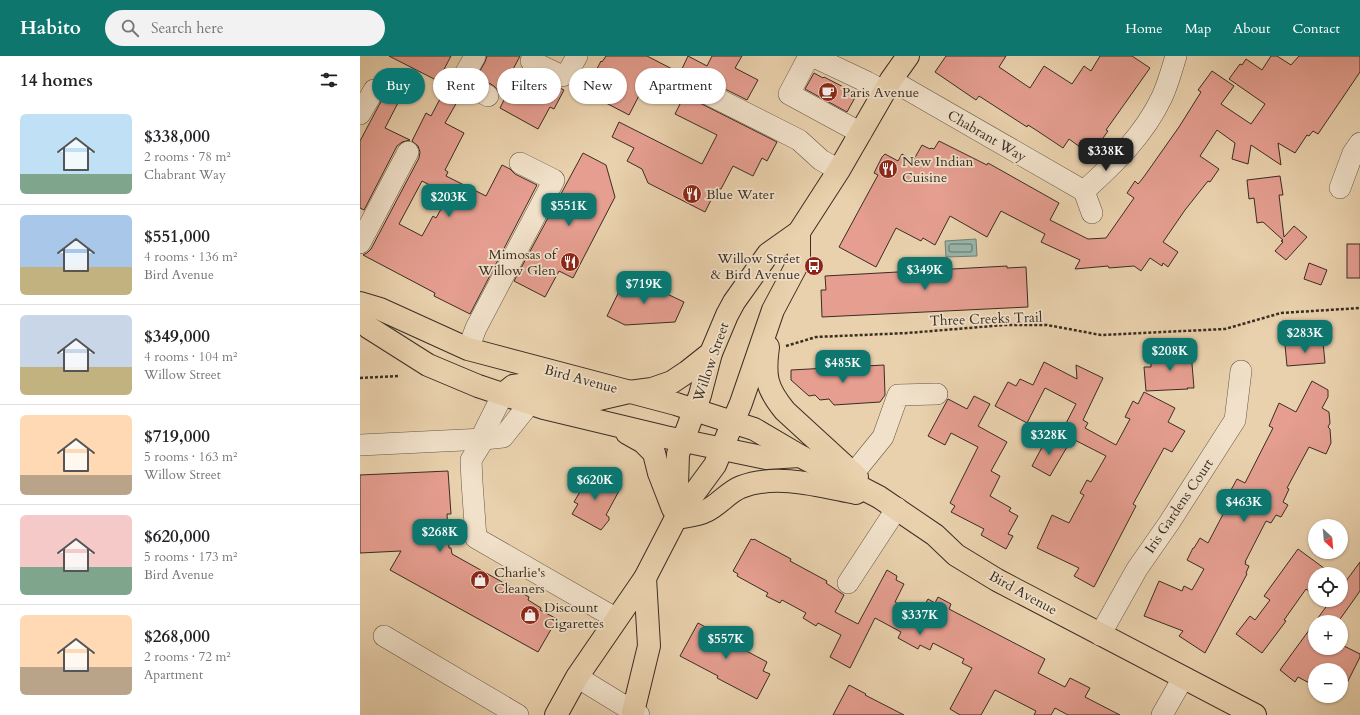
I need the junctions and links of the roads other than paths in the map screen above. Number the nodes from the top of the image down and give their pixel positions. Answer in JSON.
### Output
{"nodes":[{"id":1,"x":475,"y":56,"type":"edge"},
{"id":2,"x":577,"y":56,"type":"edge"},
{"id":3,"x":809,"y":56,"type":"edge"},
{"id":4,"x":812,"y":56,"type":"edge"},
{"id":5,"x":908,"y":56,"type":"edge"},
{"id":6,"x":1176,"y":56,"type":"edge"},
{"id":7,"x":532,"y":60,"type":"dead end"},
{"id":8,"x":468,"y":68,"type":"edge"},
{"id":9,"x":888,"y":86,"type":"junction"},
{"id":10,"x":372,"y":93,"type":"edge"},
{"id":11,"x":726,"y":103,"type":"edge"},
{"id":12,"x":360,"y":114,"type":"edge"},
{"id":13,"x":861,"y":133,"type":"junction"},
{"id":14,"x":1360,"y":143,"type":"edge"},
{"id":15,"x":408,"y":152,"type":"dead end"},
{"id":16,"x":520,"y":163,"type":"dead end"},
{"id":17,"x":839,"y":170,"type":"junction"},
{"id":18,"x":1340,"y":188,"type":"dead end"},
{"id":19,"x":1084,"y":191,"type":"junction"},
{"id":20,"x":1092,"y":213,"type":"dead end"},
{"id":21,"x":799,"y":232,"type":"junction"},
{"id":22,"x":360,"y":243,"type":"edge"},
{"id":23,"x":360,"y":303,"type":"edge"},
{"id":24,"x":774,"y":310,"type":"junction"},
{"id":25,"x":360,"y":320,"type":"edge"},
{"id":26,"x":468,"y":349,"type":"junction"},
{"id":27,"x":711,"y":353,"type":"junction"},
{"id":28,"x":1241,"y":371,"type":"dead end"},
{"id":29,"x":628,"y":392,"type":"junction"},
{"id":30,"x":503,"y":394,"type":"junction"},
{"id":31,"x":937,"y":394,"type":"dead end"},
{"id":32,"x":530,"y":404,"type":"junction"},
{"id":33,"x":694,"y":410,"type":"junction"},
{"id":34,"x":733,"y":422,"type":"junction"},
{"id":35,"x":613,"y":425,"type":"junction"},
{"id":36,"x":484,"y":439,"type":"junction"},
{"id":37,"x":683,"y":441,"type":"junction"},
{"id":38,"x":360,"y":445,"type":"edge"},
{"id":39,"x":722,"y":449,"type":"junction"},
{"id":40,"x":800,"y":456,"type":"junction"},
{"id":41,"x":849,"y":482,"type":"junction"},
{"id":42,"x":897,"y":508,"type":"junction"},
{"id":43,"x":676,"y":518,"type":"junction"},
{"id":44,"x":644,"y":578,"type":"junction"},
{"id":45,"x":848,"y":583,"type":"dead end"},
{"id":46,"x":617,"y":619,"type":"junction"},
{"id":47,"x":1100,"y":635,"type":"junction"},
{"id":48,"x":384,"y":636,"type":"dead end"},
{"id":49,"x":577,"y":677,"type":"junction"},
{"id":50,"x":1183,"y":678,"type":"junction"},
{"id":51,"x":636,"y":713,"type":"edge"},
{"id":52,"x":518,"y":715,"type":"edge"},
{"id":53,"x":556,"y":715,"type":"edge"},
{"id":54,"x":1162,"y":715,"type":"edge"},
{"id":55,"x":1255,"y":715,"type":"edge"}],
"edges":[{"from":1,"to":8,"type":"street"},
{"from":2,"to":7,"type":"street"},
{"from":3,"to":13,"type":"street"},
{"from":4,"to":9,"type":"street","name":"Chabrant Way"},
{"from":5,"to":9,"type":"main road","name":"Willow Street"},
{"from":6,"to":19,"type":"street"},
{"from":9,"to":13,"type":"main road","name":"Willow Street"},
{"from":9,"to":19,"type":"street","name":"Chabrant Way"},
{"from":10,"to":12,"type":"street"},
{"from":11,"to":17,"type":"street"},
{"from":13,"to":17,"type":"main road","name":"Willow Street"},
{"from":14,"to":18,"type":"street"},
{"from":15,"to":22,"type":"street"},
{"from":16,"to":26,"type":"street"},
{"from":17,"to":21,"type":"main road","name":"Willow Street"},
{"from":19,"to":20,"type":"street"},
{"from":21,"to":24,"type":"main road","name":"Willow Street"},
{"from":21,"to":27,"type":"main road","name":"Willow Street"},
{"from":23,"to":26,"type":"main road","name":"Bird Avenue"},
{"from":24,"to":34,"type":"main road","name":"Willow Street"},
{"from":24,"to":41,"type":"main road"},
{"from":25,"to":30,"type":"main road"},
{"from":26,"to":29,"type":"main road","name":"Bird Avenue"},
{"from":27,"to":29,"type":"main road"},
{"from":27,"to":33,"type":"main road","name":"Willow Street"},
{"from":28,"to":47,"type":"street","name":"Iris Gardens Court"},
{"from":29,"to":30,"type":"main road"},
{"from":29,"to":33,"type":"main road","name":"Bird Avenue"},
{"from":30,"to":32,"type":"main road"},
{"from":30,"to":36,"type":"street"},
{"from":31,"to":41,"type":"street"},
{"from":32,"to":35,"type":"main road"},
{"from":32,"to":36,"type":"street"},
{"from":33,"to":34,"type":"main road","name":"Bird Avenue"},
{"from":33,"to":37,"type":"main road","name":"Willow Street"},
{"from":34,"to":39,"type":"main road","name":"Willow Street"},
{"from":34,"to":40,"type":"main road","name":"Bird Avenue"},
{"from":35,"to":37,"type":"main road"},
{"from":35,"to":43,"type":"main road"},
{"from":36,"to":38,"type":"street"},
{"from":36,"to":46,"type":"street"},
{"from":37,"to":39,"type":"main road"},
{"from":37,"to":43,"type":"main road","name":"Willow Street"},
{"from":39,"to":40,"type":"main road"},
{"from":39,"to":43,"type":"main road","name":"Willow Street"},
{"from":40,"to":41,"type":"main road","name":"Bird Avenue"},
{"from":41,"to":42,"type":"main road","name":"Bird Avenue"},
{"from":41,"to":43,"type":"main road"},
{"from":42,"to":45,"type":"street"},
{"from":42,"to":47,"type":"main road","name":"Bird Avenue"},
{"from":43,"to":44,"type":"main road","name":"Willow Street"},
{"from":44,"to":46,"type":"main road","name":"Willow Street"},
{"from":44,"to":51,"type":"main road"},
{"from":46,"to":49,"type":"main road","name":"Willow Street"},
{"from":47,"to":50,"type":"main road","name":"Bird Avenue"},
{"from":48,"to":52,"type":"street"},
{"from":49,"to":51,"type":"street"},
{"from":49,"to":53,"type":"main road","name":"Willow Street"},
{"from":50,"to":54,"type":"street"},
{"from":50,"to":55,"type":"main road","name":"Bird Avenue"}]}
